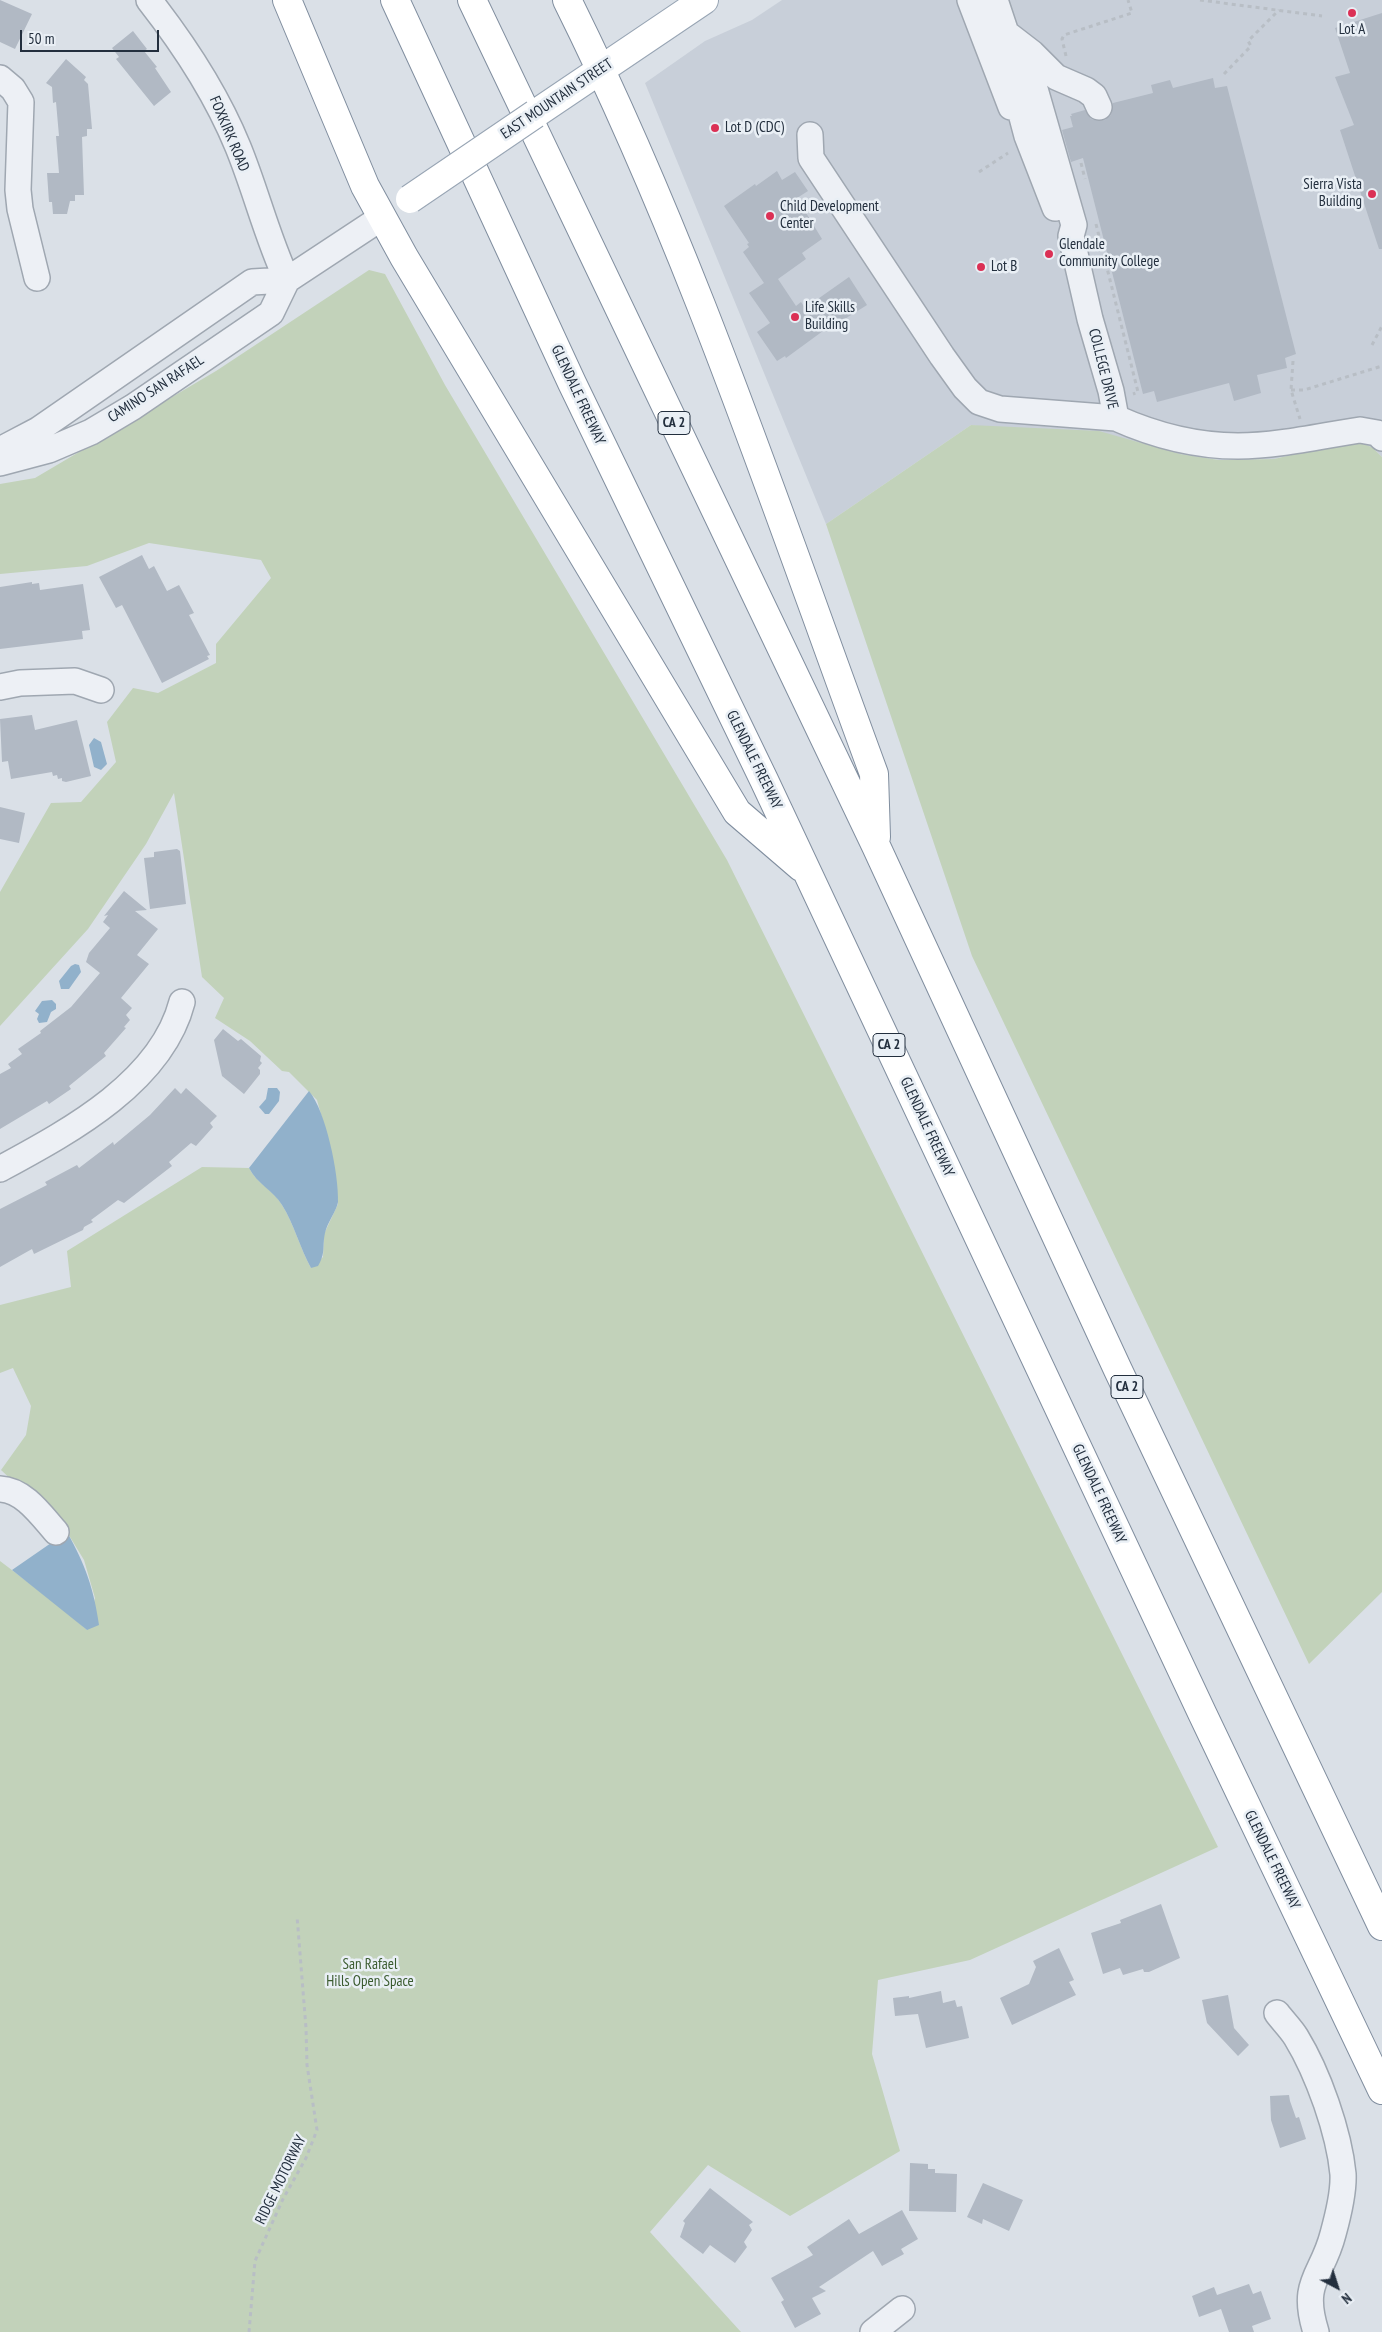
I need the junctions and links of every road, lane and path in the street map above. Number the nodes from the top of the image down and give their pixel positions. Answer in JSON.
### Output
{"nodes":[{"id":1,"x":149,"y":0,"type":"edge"},
{"id":2,"x":287,"y":0,"type":"edge"},
{"id":3,"x":395,"y":0,"type":"edge"},
{"id":4,"x":472,"y":0,"type":"edge"},
{"id":5,"x":567,"y":0,"type":"edge"},
{"id":6,"x":704,"y":0,"type":"edge"},
{"id":7,"x":970,"y":0,"type":"edge"},
{"id":8,"x":994,"y":0,"type":"edge"},
{"id":9,"x":1128,"y":0,"type":"edge"},
{"id":10,"x":1200,"y":0,"type":"edge"},
{"id":11,"x":1280,"y":10,"type":"junction"},
{"id":12,"x":1322,"y":16,"type":"dead end"},
{"id":13,"x":1006,"y":33,"type":"junction"},
{"id":14,"x":1064,"y":35,"type":"dead end"},
{"id":15,"x":601,"y":69,"type":"junction"},
{"id":16,"x":1224,"y":74,"type":"dead end"},
{"id":17,"x":0,"y":78,"type":"edge"},
{"id":18,"x":1076,"y":86,"type":"junction"},
{"id":19,"x":1099,"y":107,"type":"dead end"},
{"id":20,"x":1032,"y":112,"type":"junction"},
{"id":21,"x":810,"y":135,"type":"dead end"},
{"id":22,"x":1008,"y":153,"type":"dead end"},
{"id":23,"x":1081,"y":163,"type":"dead end"},
{"id":24,"x":980,"y":172,"type":"dead end"},
{"id":25,"x":1086,"y":181,"type":"dead end"},
{"id":26,"x":410,"y":199,"type":"joint"},
{"id":27,"x":1094,"y":217,"type":"dead end"},
{"id":28,"x":382,"y":218,"type":"junction"},
{"id":29,"x":37,"y":278,"type":"dead end"},
{"id":30,"x":287,"y":280,"type":"junction"},
{"id":31,"x":1382,"y":326,"type":"edge"},
{"id":32,"x":1372,"y":345,"type":"dead end"},
{"id":33,"x":1293,"y":361,"type":"dead end"},
{"id":34,"x":1382,"y":366,"type":"edge"},
{"id":35,"x":1291,"y":390,"type":"junction"},
{"id":36,"x":1129,"y":396,"type":"dead end"},
{"id":37,"x":1116,"y":418,"type":"junction"},
{"id":38,"x":1303,"y":423,"type":"dead end"},
{"id":39,"x":1380,"y":435,"type":"edge"},
{"id":40,"x":0,"y":450,"type":"edge"},
{"id":41,"x":0,"y":463,"type":"edge"},
{"id":42,"x":0,"y":687,"type":"edge"},
{"id":43,"x":101,"y":690,"type":"dead end"},
{"id":44,"x":876,"y":846,"type":"junction"},
{"id":45,"x":808,"y":873,"type":"junction"},
{"id":46,"x":182,"y":1002,"type":"dead end"},
{"id":47,"x":0,"y":1169,"type":"edge"},
{"id":48,"x":0,"y":1489,"type":"edge"},
{"id":49,"x":56,"y":1532,"type":"dead end"},
{"id":50,"x":297,"y":1916,"type":"dead end"},
{"id":51,"x":1382,"y":1926,"type":"edge"},
{"id":52,"x":1277,"y":2013,"type":"dead end"},
{"id":53,"x":1382,"y":2090,"type":"edge"},
{"id":54,"x":902,"y":2309,"type":"dead end"},
{"id":55,"x":249,"y":2332,"type":"edge"},
{"id":56,"x":873,"y":2332,"type":"edge"},
{"id":57,"x":1316,"y":2332,"type":"edge"}],
"edges":[{"from":1,"to":30,"type":"street","name":"FOXKIRK ROAD"},
{"from":2,"to":28,"type":"main road"},
{"from":3,"to":45,"type":"main road","name":"GLENDALE FREEWAY","number":"CA 2"},
{"from":4,"to":44,"type":"main road","number":"CA 2"},
{"from":5,"to":15,"type":"main road"},
{"from":6,"to":15,"type":"main road","name":"EAST MOUNTAIN STREET"},
{"from":7,"to":20,"type":"street"},
{"from":8,"to":13,"type":"street","name":"COLLEGE DRIVE"},
{"from":9,"to":14,"type":"path"},
{"from":10,"to":11,"type":"path"},
{"from":11,"to":12,"type":"path"},
{"from":11,"to":16,"type":"path"},
{"from":13,"to":18,"type":"street"},
{"from":13,"to":20,"type":"street","name":"COLLEGE DRIVE"},
{"from":15,"to":26,"type":"main road","name":"EAST MOUNTAIN STREET","bridge":true},
{"from":15,"to":44,"type":"main road"},
{"from":17,"to":29,"type":"street"},
{"from":18,"to":19,"type":"street"},
{"from":18,"to":20,"type":"street"},
{"from":20,"to":37,"type":"street","name":"COLLEGE DRIVE"},
{"from":21,"to":37,"type":"street"},
{"from":22,"to":24,"type":"path"},
{"from":23,"to":25,"type":"path"},
{"from":26,"to":28,"type":"main road","name":"CAMINO SAN RAFAEL"},
{"from":27,"to":36,"type":"path"},
{"from":28,"to":30,"type":"street","name":"CAMINO SAN RAFAEL"},
{"from":28,"to":45,"type":"main road"},
{"from":30,"to":40,"type":"street","name":"CAMINO SAN RAFAEL"},
{"from":30,"to":41,"type":"street","name":"CAMINO SAN RAFAEL"},
{"from":31,"to":32,"type":"path"},
{"from":33,"to":35,"type":"path"},
{"from":34,"to":35,"type":"path"},
{"from":35,"to":38,"type":"path"},
{"from":37,"to":39,"type":"street","name":"COLLEGE DRIVE"},
{"from":42,"to":43,"type":"street"},
{"from":44,"to":51,"type":"main road","number":"CA 2"},
{"from":45,"to":53,"type":"main road","name":"GLENDALE FREEWAY","number":"CA 2"},
{"from":46,"to":47,"type":"street"},
{"from":48,"to":49,"type":"street"},
{"from":50,"to":55,"type":"path","name":"RIDGE MOTORWAY"},
{"from":52,"to":57,"type":"street"},
{"from":54,"to":56,"type":"street"}]}
